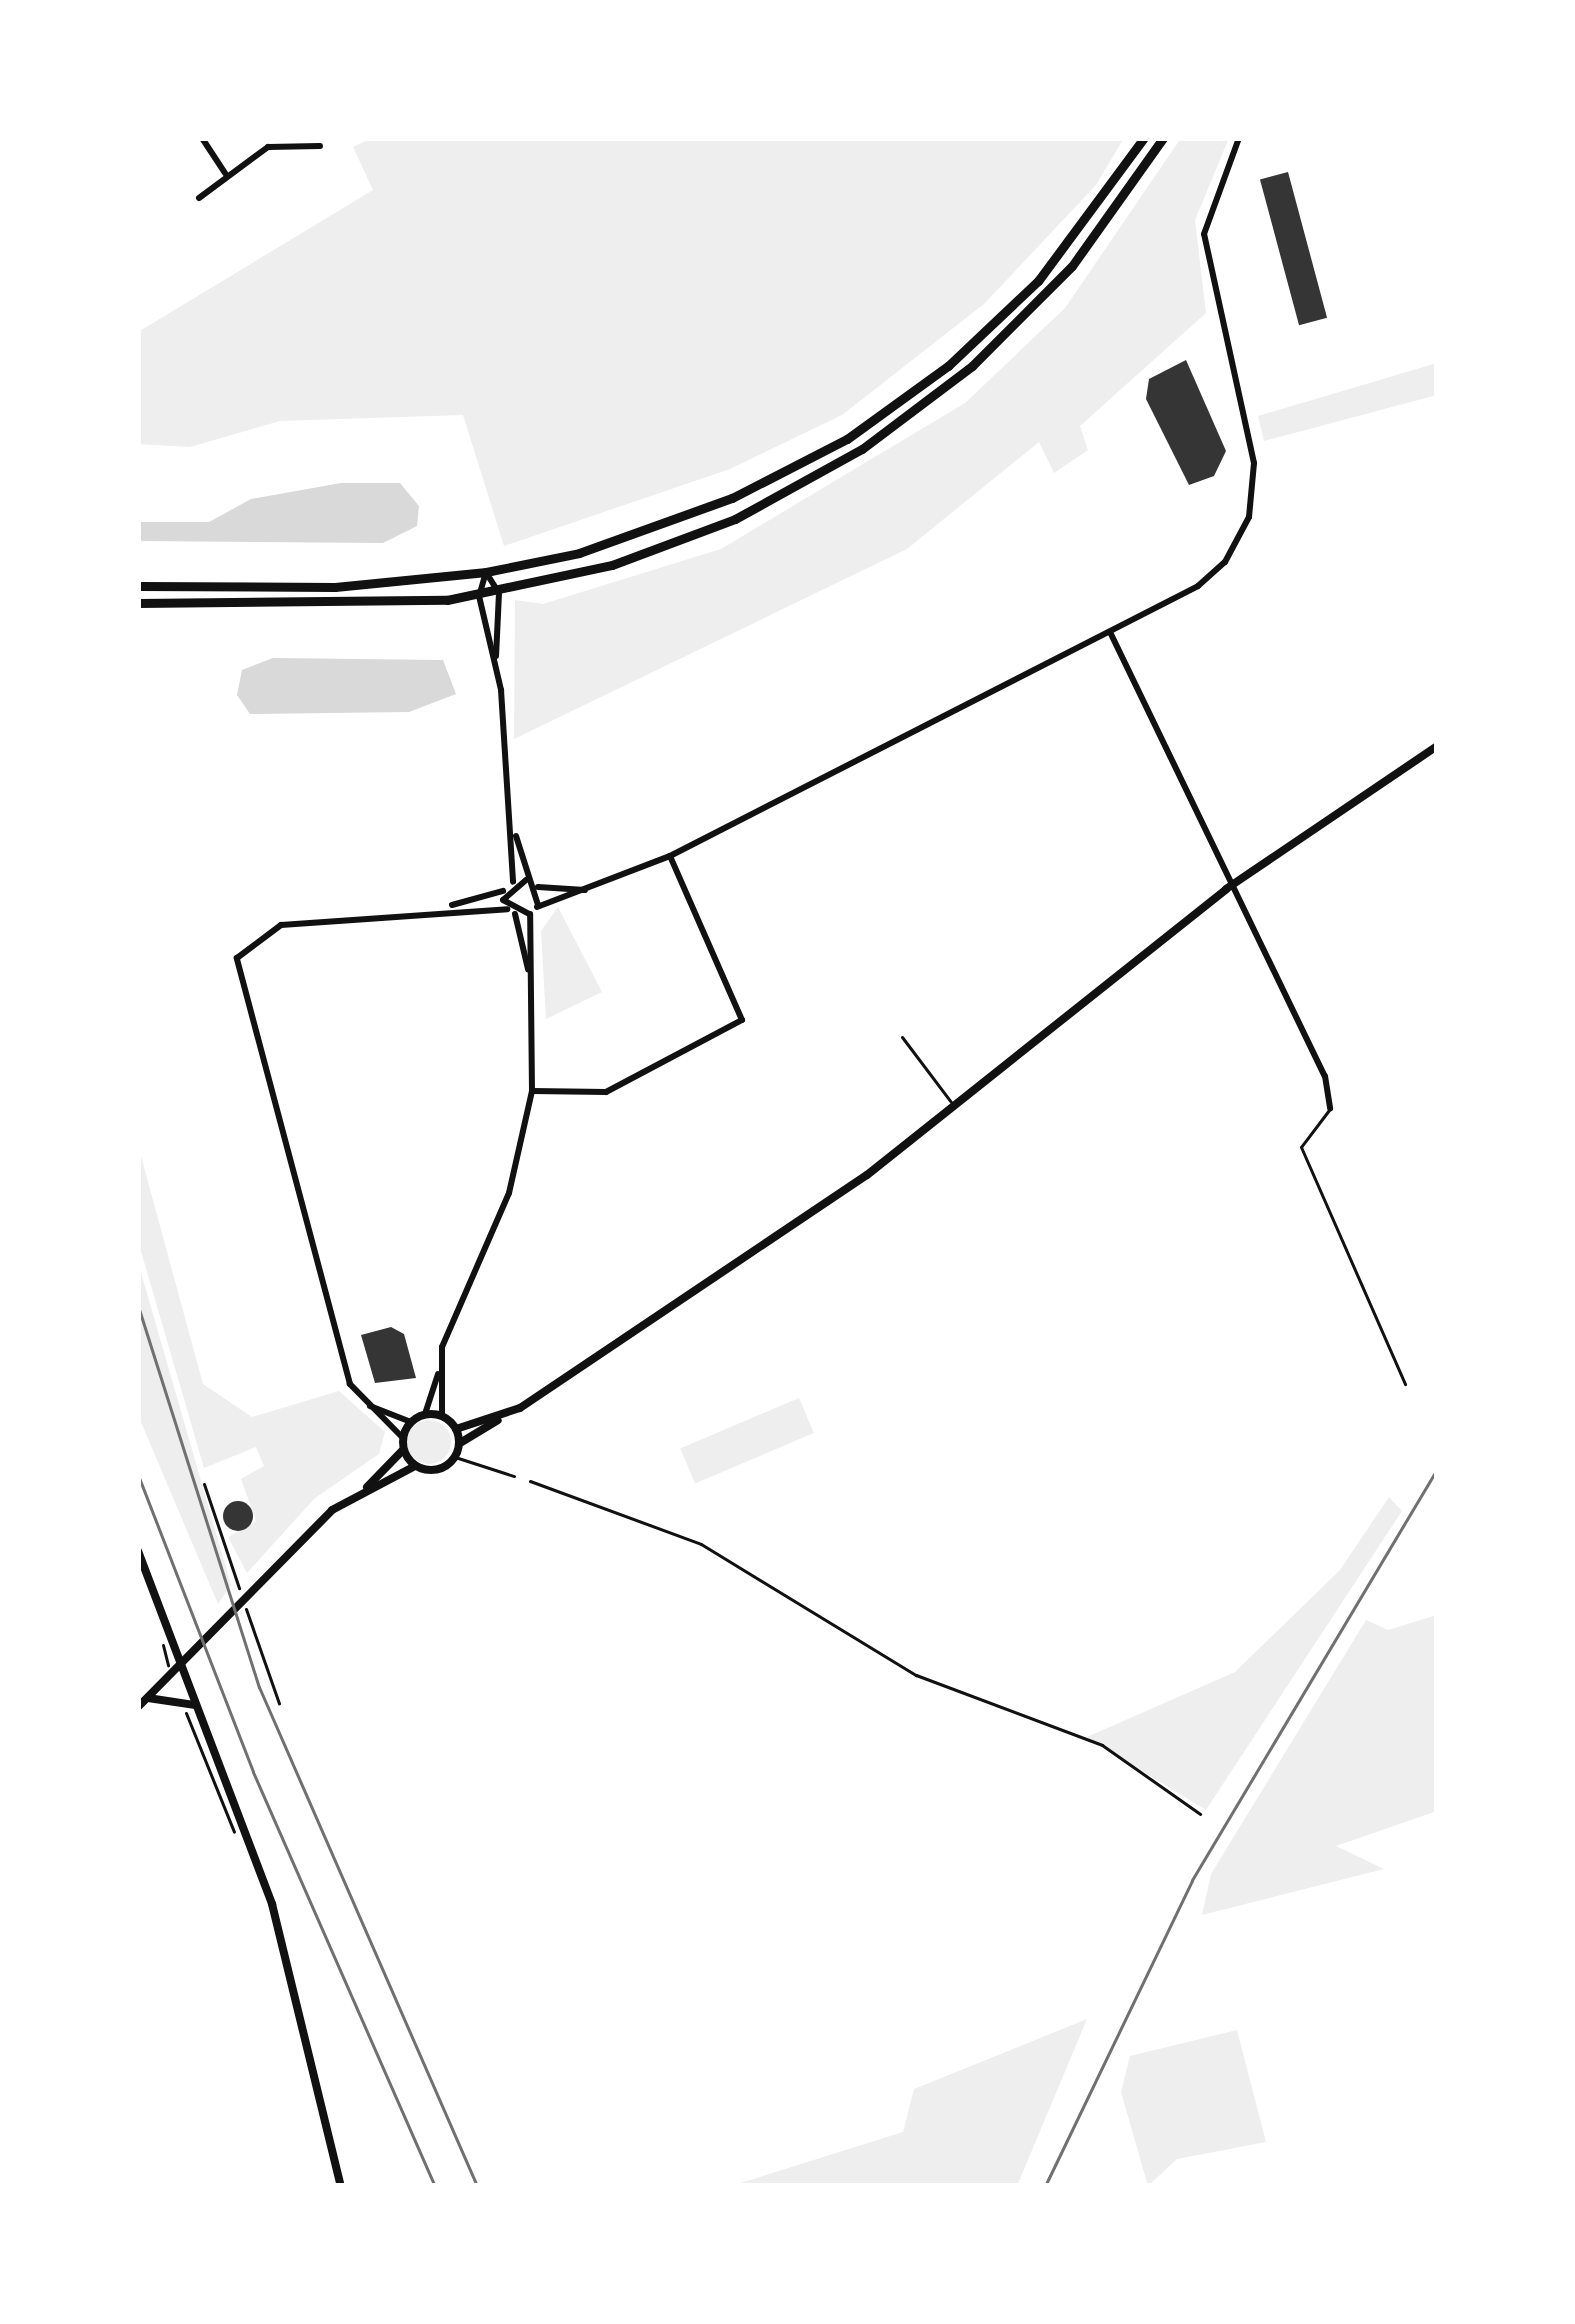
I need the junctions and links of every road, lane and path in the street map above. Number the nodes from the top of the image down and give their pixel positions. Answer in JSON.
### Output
{"nodes":[{"id":1,"x":202,"y":138,"type":"edge"},
{"id":2,"x":1144,"y":138,"type":"edge"},
{"id":3,"x":1163,"y":138,"type":"edge"},
{"id":4,"x":1239,"y":138,"type":"edge"},
{"id":5,"x":320,"y":146,"type":"dead end"},
{"id":6,"x":225,"y":173,"type":"junction"},
{"id":7,"x":199,"y":198,"type":"dead end"},
{"id":8,"x":486,"y":572,"type":"junction"},
{"id":9,"x":138,"y":586,"type":"edge"},
{"id":10,"x":499,"y":592,"type":"junction"},
{"id":11,"x":479,"y":596,"type":"junction"},
{"id":12,"x":138,"y":603,"type":"edge"},
{"id":13,"x":1110,"y":632,"type":"junction"},
{"id":14,"x":496,"y":656,"type":"junction"},
{"id":15,"x":1437,"y":746,"type":"edge"},
{"id":16,"x":513,"y":830,"type":"junction"},
{"id":17,"x":670,"y":856,"type":"junction"},
{"id":18,"x":526,"y":880,"type":"junction"},
{"id":19,"x":513,"y":882,"type":"junction"},
{"id":20,"x":536,"y":887,"type":"junction"},
{"id":21,"x":1226,"y":889,"type":"junction"},
{"id":22,"x":505,"y":890,"type":"junction"},
{"id":23,"x":588,"y":890,"type":"junction"},
{"id":24,"x":449,"y":907,"type":"junction"},
{"id":25,"x":537,"y":907,"type":"junction"},
{"id":26,"x":511,"y":912,"type":"junction"},
{"id":27,"x":530,"y":914,"type":"junction"},
{"id":28,"x":529,"y":971,"type":"junction"},
{"id":29,"x":902,"y":1036,"type":"dead end"},
{"id":30,"x":532,"y":1090,"type":"junction"},
{"id":31,"x":955,"y":1107,"type":"junction"},
{"id":32,"x":1330,"y":1108,"type":"joint"},
{"id":33,"x":440,"y":1371,"type":"junction"},
{"id":34,"x":1405,"y":1384,"type":"dead end"},
{"id":35,"x":370,"y":1406,"type":"junction"},
{"id":36,"x":425,"y":1414,"type":"junction"},
{"id":37,"x":442,"y":1416,"type":"junction"},
{"id":38,"x":504,"y":1416,"type":"junction"},
{"id":39,"x":411,"y":1422,"type":"junction"},
{"id":40,"x":456,"y":1429,"type":"junction"},
{"id":41,"x":403,"y":1438,"type":"junction"},
{"id":42,"x":459,"y":1444,"type":"junction"},
{"id":43,"x":403,"y":1449,"type":"junction"},
{"id":44,"x":455,"y":1457,"type":"junction"},
{"id":45,"x":416,"y":1466,"type":"junction"},
{"id":46,"x":514,"y":1476,"type":"dead end"},
{"id":47,"x":530,"y":1481,"type":"dead end"},
{"id":48,"x":204,"y":1484,"type":"dead end"},
{"id":49,"x":366,"y":1488,"type":"junction"},
{"id":50,"x":138,"y":1551,"type":"edge"},
{"id":51,"x":242,"y":1598,"type":"junction"},
{"id":52,"x":179,"y":1663,"type":"junction"},
{"id":53,"x":147,"y":1699,"type":"junction"},
{"id":54,"x":182,"y":1702,"type":"junction"},
{"id":55,"x":279,"y":1703,"type":"dead end"},
{"id":56,"x":195,"y":1705,"type":"junction"},
{"id":57,"x":138,"y":1707,"type":"edge"},
{"id":58,"x":1200,"y":1814,"type":"dead end"},
{"id":59,"x":242,"y":1854,"type":"dead end"},
{"id":60,"x":341,"y":2186,"type":"edge"}],
"edges":[{"from":1,"to":6,"type":"street"},
{"from":2,"to":8,"type":"main road"},
{"from":3,"to":10,"type":"main road"},
{"from":4,"to":13,"type":"street"},
{"from":5,"to":6,"type":"street"},
{"from":6,"to":7,"type":"street"},
{"from":8,"to":9,"type":"main road"},
{"from":8,"to":10,"type":"street"},
{"from":8,"to":11,"type":"street"},
{"from":10,"to":11,"type":"main road"},
{"from":10,"to":14,"type":"street"},
{"from":11,"to":12,"type":"main road"},
{"from":11,"to":14,"type":"street"},
{"from":13,"to":17,"type":"street"},
{"from":13,"to":21,"type":"street"},
{"from":14,"to":16,"type":"street"},
{"from":15,"to":21,"type":"street"},
{"from":16,"to":18,"type":"street"},
{"from":16,"to":19,"type":"street"},
{"from":17,"to":23,"type":"street"},
{"from":17,"to":30,"type":"street"},
{"from":18,"to":19,"type":"street"},
{"from":18,"to":20,"type":"street"},
{"from":19,"to":22,"type":"street"},
{"from":20,"to":23,"type":"street"},
{"from":20,"to":25,"type":"street"},
{"from":21,"to":31,"type":"street"},
{"from":21,"to":32,"type":"street"},
{"from":22,"to":24,"type":"street"},
{"from":22,"to":26,"type":"street"},
{"from":23,"to":25,"type":"street"},
{"from":24,"to":26,"type":"street"},
{"from":24,"to":35,"type":"street"},
{"from":25,"to":27,"type":"street"},
{"from":26,"to":27,"type":"street"},
{"from":26,"to":28,"type":"street"},
{"from":27,"to":28,"type":"street"},
{"from":28,"to":30,"type":"street"},
{"from":29,"to":31,"type":"lane"},
{"from":30,"to":33,"type":"street"},
{"from":31,"to":38,"type":"street"},
{"from":32,"to":34,"type":"lane"},
{"from":33,"to":36,"type":"street"},
{"from":33,"to":37,"type":"street"},
{"from":35,"to":39,"type":"street"},
{"from":35,"to":41,"type":"street"},
{"from":36,"to":37,"type":"street"},
{"from":36,"to":39,"type":"street"},
{"from":37,"to":40,"type":"street"},
{"from":38,"to":40,"type":"street"},
{"from":38,"to":42,"type":"street"},
{"from":39,"to":41,"type":"street"},
{"from":40,"to":42,"type":"street"},
{"from":41,"to":43,"type":"street"},
{"from":42,"to":44,"type":"street"},
{"from":43,"to":45,"type":"street"},
{"from":43,"to":49,"type":"street"},
{"from":44,"to":45,"type":"street"},
{"from":44,"to":46,"type":"lane"},
{"from":45,"to":49,"type":"street"},
{"from":47,"to":58,"type":"path"},
{"from":48,"to":51,"type":"path"},
{"from":49,"to":51,"type":"street"},
{"from":50,"to":52,"type":"street"},
{"from":51,"to":52,"type":"street"},
{"from":51,"to":55,"type":"path"},
{"from":52,"to":53,"type":"street"},
{"from":52,"to":56,"type":"street"},
{"from":53,"to":54,"type":"street"},
{"from":53,"to":57,"type":"street"},
{"from":54,"to":56,"type":"street"},
{"from":54,"to":59,"type":"path"},
{"from":56,"to":60,"type":"street"}]}
